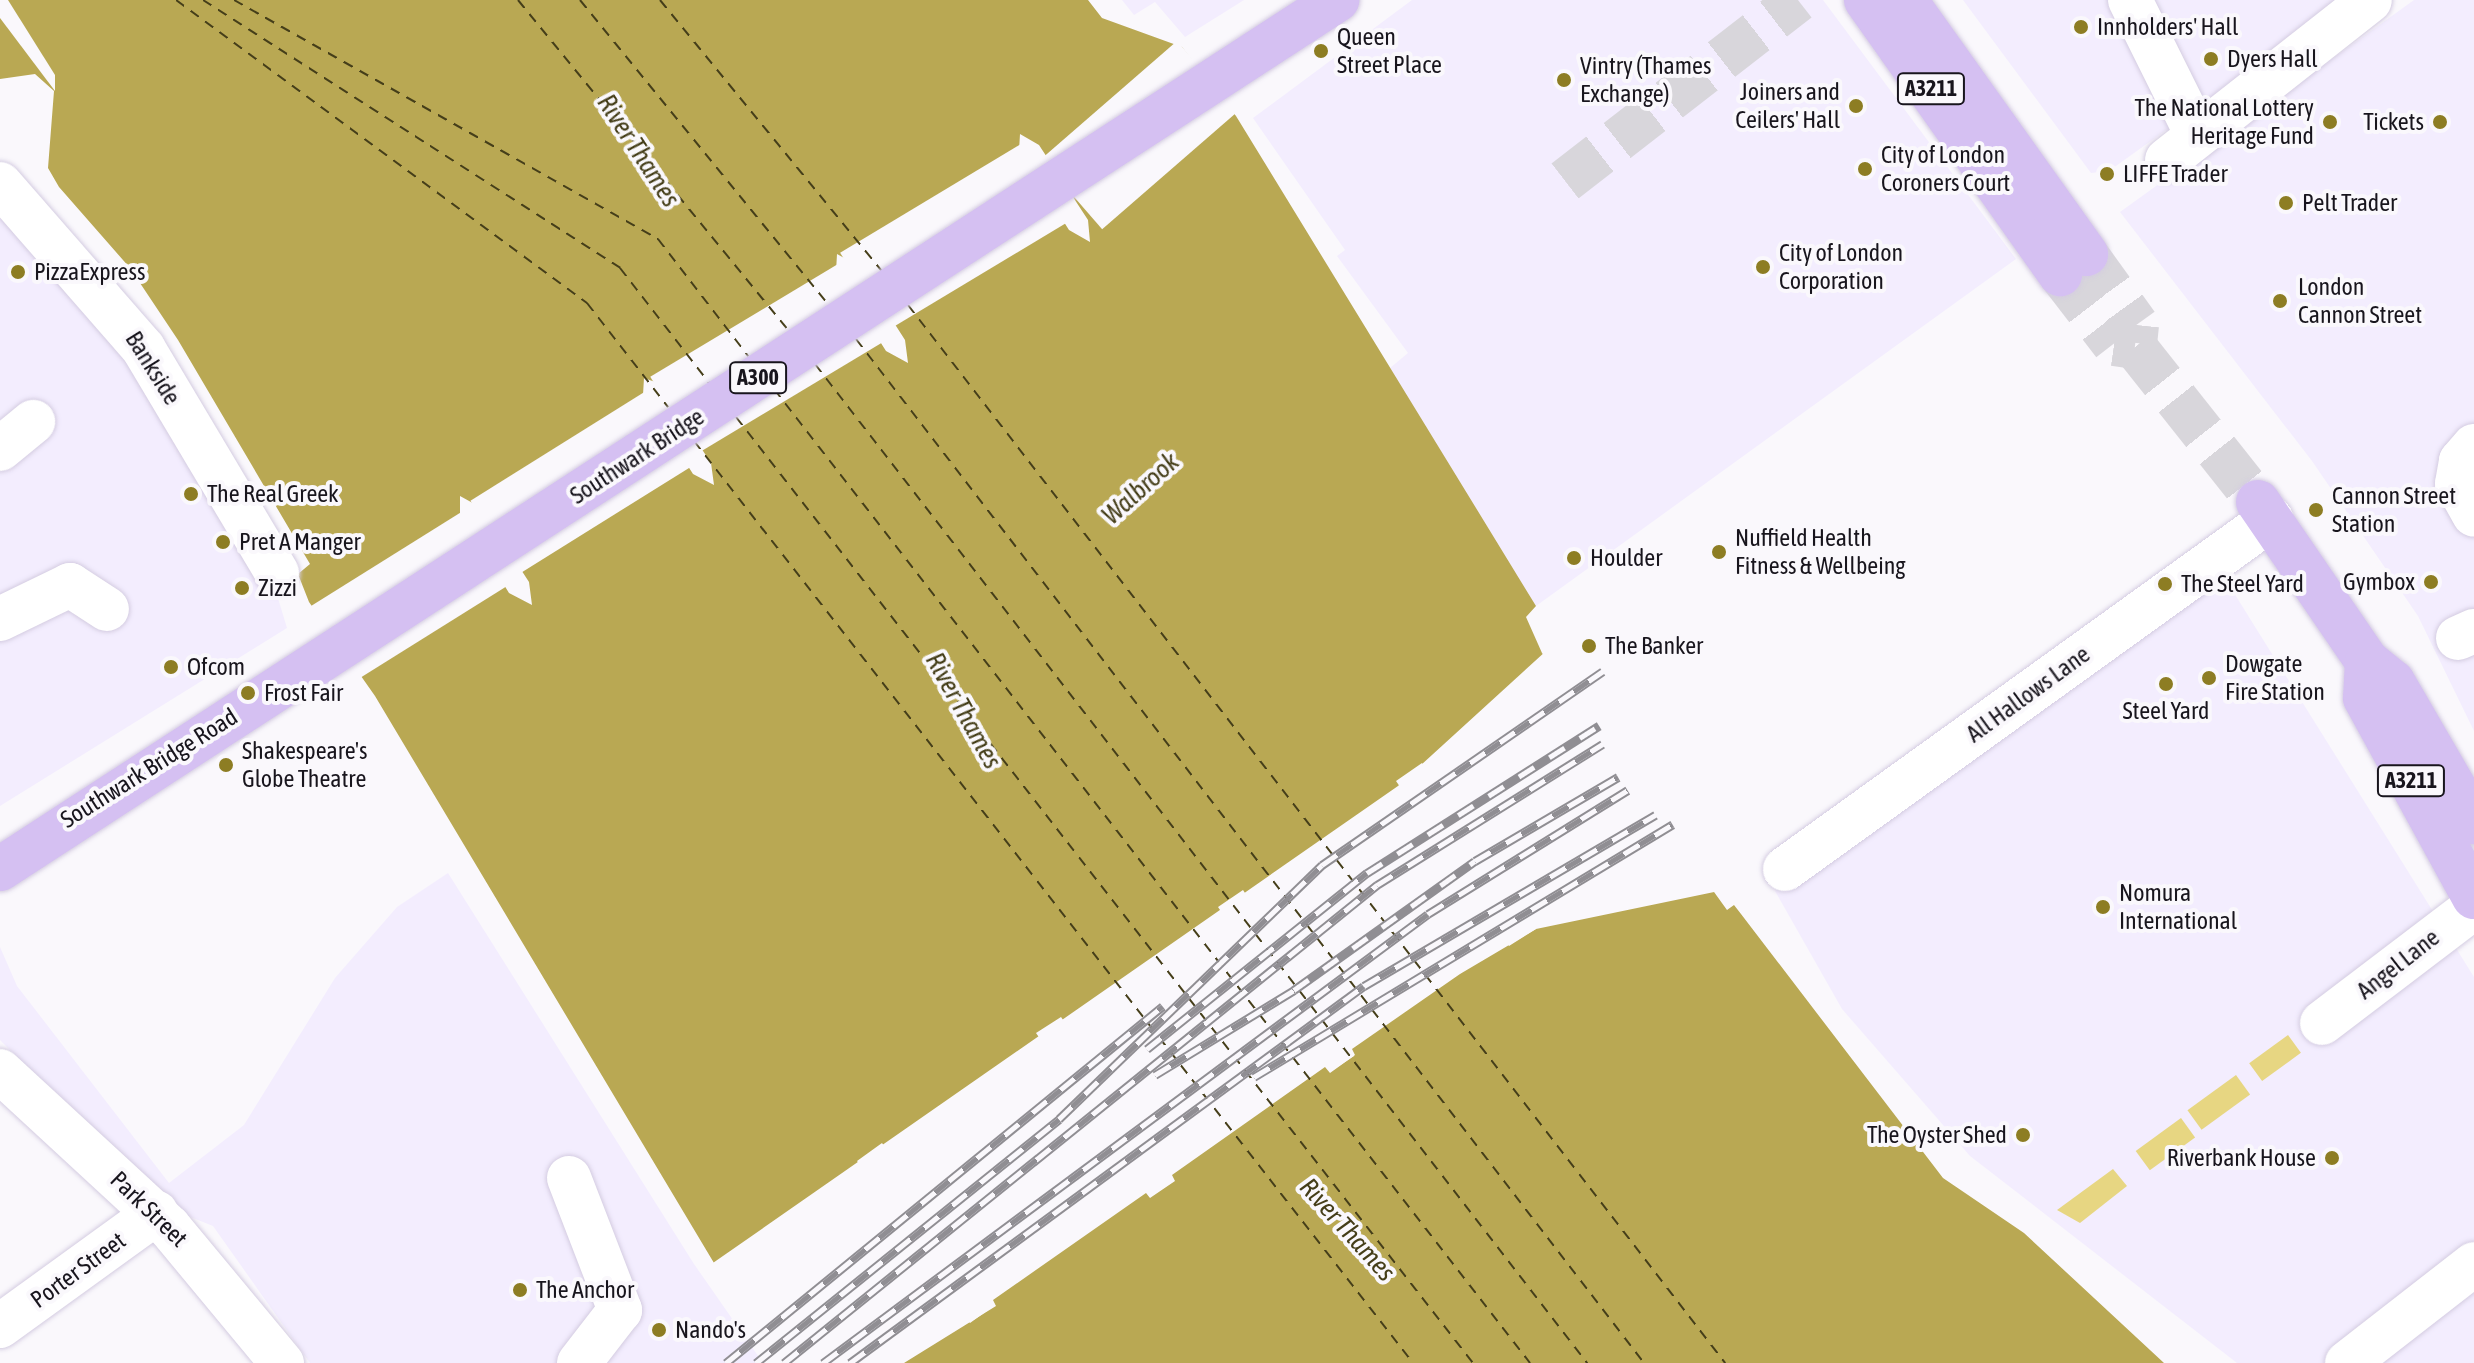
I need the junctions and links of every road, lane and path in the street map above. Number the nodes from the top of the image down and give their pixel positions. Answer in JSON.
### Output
{"nodes":[{"id":1,"x":1337,"y":0,"type":"edge"},
{"id":2,"x":1866,"y":0,"type":"edge"},
{"id":3,"x":1905,"y":0,"type":"edge"},
{"id":4,"x":2130,"y":0,"type":"edge"},
{"id":5,"x":2370,"y":0,"type":"edge"},
{"id":6,"x":0,"y":184,"type":"edge"},
{"id":7,"x":2474,"y":446,"type":"edge"},
{"id":8,"x":2265,"y":510,"type":"joint"},
{"id":9,"x":2474,"y":515,"type":"edge"},
{"id":10,"x":277,"y":573,"type":"dead end"},
{"id":11,"x":107,"y":609,"type":"dead end"},
{"id":12,"x":0,"y":619,"type":"edge"},
{"id":13,"x":2367,"y":661,"type":"junction"},
{"id":14,"x":302,"y":671,"type":"joint"},
{"id":15,"x":2474,"y":822,"type":"edge"},
{"id":16,"x":0,"y":869,"type":"edge"},
{"id":17,"x":1785,"y":869,"type":"dead end"},
{"id":18,"x":2474,"y":897,"type":"edge"},
{"id":19,"x":2474,"y":907,"type":"edge"},
{"id":20,"x":2322,"y":1023,"type":"dead end"},
{"id":21,"x":0,"y":1071,"type":"edge"},
{"id":22,"x":569,"y":1178,"type":"dead end"},
{"id":23,"x":156,"y":1213,"type":"junction"},
{"id":24,"x":2474,"y":1264,"type":"edge"},
{"id":25,"x":0,"y":1326,"type":"edge"},
{"id":26,"x":2352,"y":1362,"type":"edge"},
{"id":27,"x":282,"y":1363,"type":"edge"},
{"id":28,"x":579,"y":1363,"type":"edge"}],
"edges":[{"from":1,"to":14,"type":"main road","name":"Southwark Bridge","number":"A300"},
{"from":2,"to":3,"type":"main road","number":"A3211"},
{"from":4,"to":5,"type":"street"},
{"from":6,"to":10,"type":"street","name":"Bankside"},
{"from":7,"to":9,"type":"street"},
{"from":8,"to":13,"type":"main road","number":"A3211"},
{"from":8,"to":17,"type":"street","name":"All Hallows Lane"},
{"from":11,"to":12,"type":"street"},
{"from":13,"to":15,"type":"main road","number":"A3211"},
{"from":13,"to":18,"type":"main road","number":"A3211"},
{"from":14,"to":16,"type":"main road","name":"Southwark Bridge Road","number":"A300"},
{"from":19,"to":20,"type":"street","name":"Angel Lane"},
{"from":21,"to":23,"type":"street","name":"Park Street"},
{"from":22,"to":28,"type":"street"},
{"from":23,"to":25,"type":"street","name":"Porter Street"},
{"from":23,"to":27,"type":"street","name":"Park Street"},
{"from":24,"to":26,"type":"street"}]}
